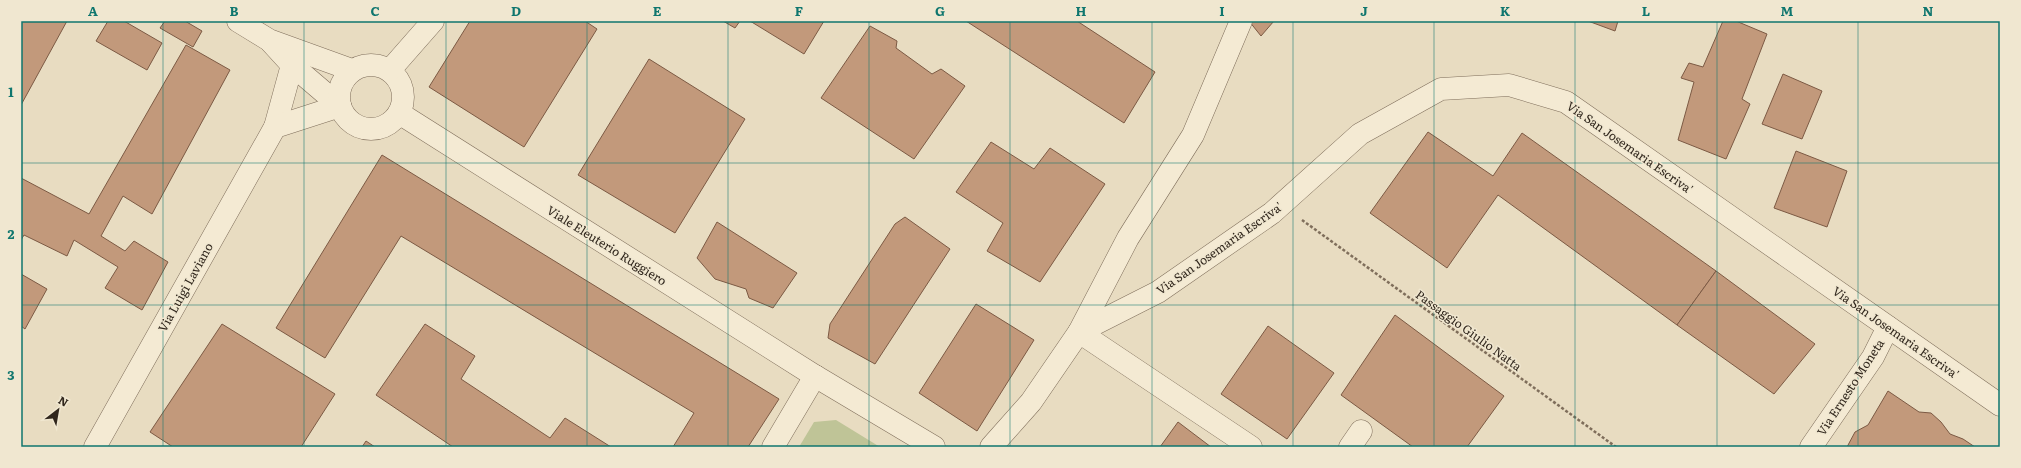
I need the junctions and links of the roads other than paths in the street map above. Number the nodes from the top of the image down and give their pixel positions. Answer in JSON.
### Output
{"nodes":[{"id":1,"x":238,"y":21,"type":"edge"},
{"id":2,"x":433,"y":21,"type":"edge"},
{"id":3,"x":1241,"y":21,"type":"edge"},
{"id":4,"x":269,"y":40,"type":"junction"},
{"id":5,"x":292,"y":65,"type":"junction"},
{"id":6,"x":352,"y":70,"type":"junction"},
{"id":7,"x":390,"y":70,"type":"junction"},
{"id":8,"x":340,"y":106,"type":"junction"},
{"id":9,"x":399,"y":114,"type":"junction"},
{"id":10,"x":275,"y":127,"type":"junction"},
{"id":11,"x":1888,"y":327,"type":"junction"},
{"id":12,"x":1080,"y":332,"type":"junction"},
{"id":13,"x":815,"y":376,"type":"junction"},
{"id":14,"x":2000,"y":405,"type":"edge"},
{"id":15,"x":103,"y":444,"type":"edge"},
{"id":16,"x":773,"y":447,"type":"edge"},
{"id":17,"x":934,"y":447,"type":"edge"},
{"id":18,"x":991,"y":447,"type":"edge"},
{"id":19,"x":1251,"y":447,"type":"edge"},
{"id":20,"x":1811,"y":447,"type":"edge"}],
"edges":[{"from":1,"to":4,"type":"street"},
{"from":2,"to":7,"type":"street"},
{"from":3,"to":12,"type":"street"},
{"from":4,"to":5,"type":"street"},
{"from":4,"to":6,"type":"street"},
{"from":5,"to":8,"type":"street"},
{"from":5,"to":10,"type":"street","name":"Via Luigi Laviano"},
{"from":6,"to":7,"type":"street"},
{"from":6,"to":8,"type":"street"},
{"from":7,"to":9,"type":"street"},
{"from":8,"to":9,"type":"street"},
{"from":8,"to":10,"type":"street"},
{"from":9,"to":13,"type":"street","name":"Viale Eleuterio Ruggiero"},
{"from":10,"to":15,"type":"street","name":"Via Luigi Laviano"},
{"from":11,"to":12,"type":"street","name":"Via San Josemaria Escriva'"},
{"from":11,"to":14,"type":"street","name":"Via San Josemaria Escriva'"},
{"from":11,"to":20,"type":"street","name":"Via Ernesto Moneta"},
{"from":12,"to":18,"type":"street","name":"Via San Josemaria Escriva'"},
{"from":12,"to":19,"type":"street"},
{"from":13,"to":16,"type":"street"},
{"from":13,"to":17,"type":"street","name":"Viale Eleuterio Ruggiero"}]}
